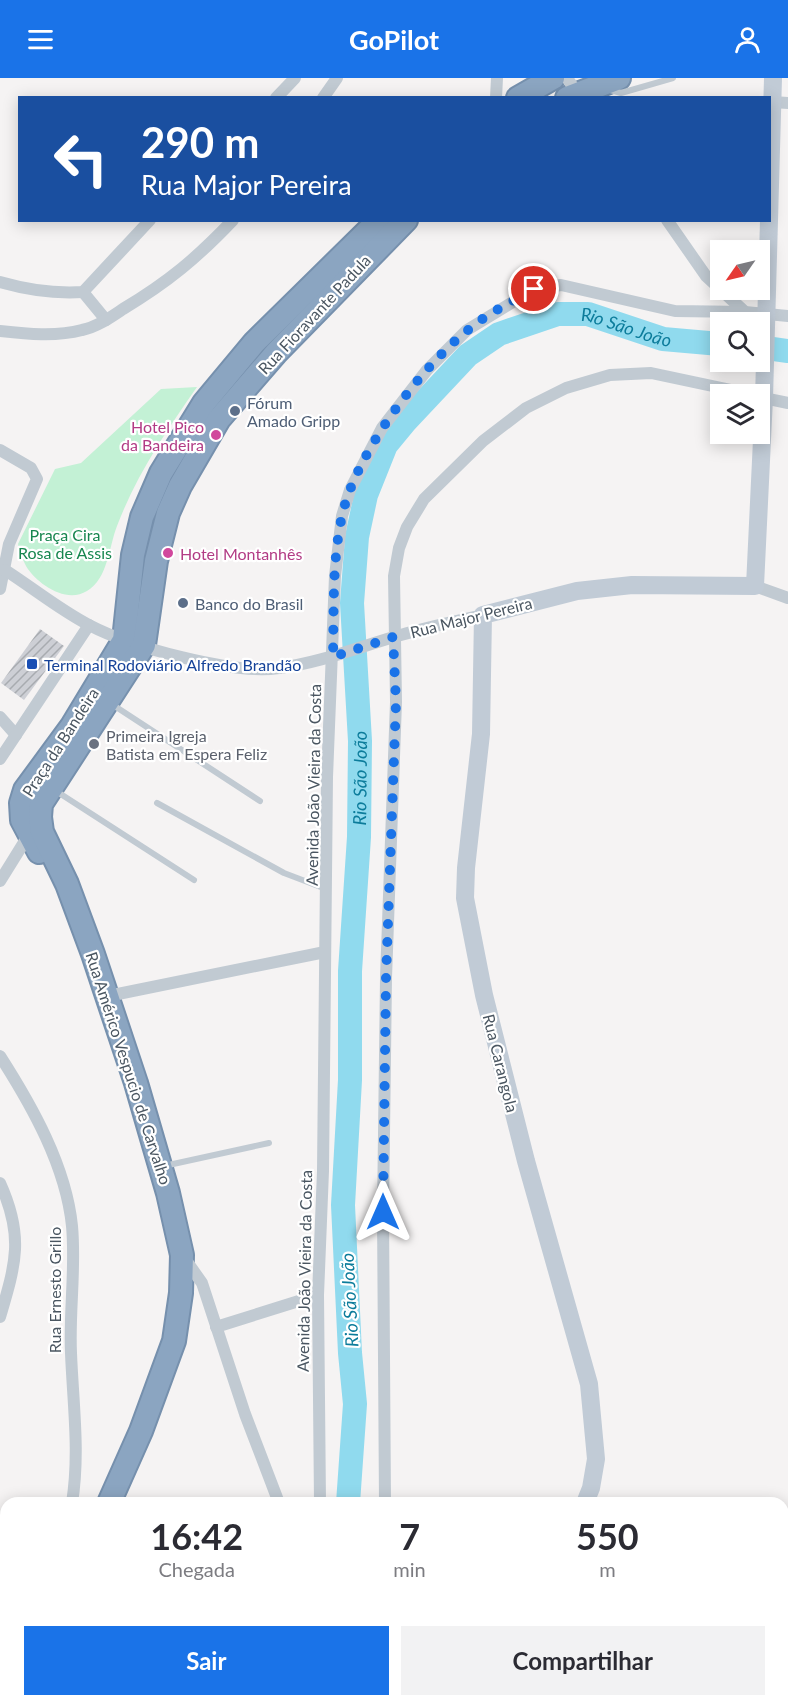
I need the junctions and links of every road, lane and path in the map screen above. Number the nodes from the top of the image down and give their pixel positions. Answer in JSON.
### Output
{"nodes":[{"id":1,"x":295,"y":78,"type":"edge"},
{"id":2,"x":337,"y":78,"type":"edge"},
{"id":3,"x":497,"y":78,"type":"edge"},
{"id":4,"x":554,"y":78,"type":"edge"},
{"id":5,"x":673,"y":78,"type":"edge"},
{"id":6,"x":773,"y":78,"type":"edge"},
{"id":7,"x":585,"y":88,"type":"edge"},
{"id":8,"x":278,"y":96,"type":"edge"},
{"id":9,"x":324,"y":96,"type":"edge"},
{"id":10,"x":496,"y":96,"type":"edge"},
{"id":11,"x":522,"y":96,"type":"edge"},
{"id":12,"x":780,"y":102,"type":"edge"},
{"id":13,"x":148,"y":222,"type":"edge"},
{"id":14,"x":231,"y":222,"type":"edge"},
{"id":15,"x":377,"y":222,"type":"edge"},
{"id":16,"x":404,"y":222,"type":"edge"},
{"id":17,"x":668,"y":222,"type":"edge"},
{"id":18,"x":0,"y":282,"type":"edge"},
{"id":19,"x":83,"y":292,"type":"junction"},
{"id":20,"x":745,"y":312,"type":"joint"},
{"id":21,"x":766,"y":312,"type":"edge"},
{"id":22,"x":788,"y":316,"type":"edge"},
{"id":23,"x":770,"y":318,"type":"edge"},
{"id":24,"x":106,"y":320,"type":"junction"},
{"id":25,"x":0,"y":331,"type":"edge"},
{"id":26,"x":710,"y":385,"type":"edge"},
{"id":27,"x":770,"y":399,"type":"edge"},
{"id":28,"x":788,"y":403,"type":"edge"},
{"id":29,"x":757,"y":444,"type":"edge"},
{"id":30,"x":0,"y":450,"type":"edge"},
{"id":31,"x":4,"y":541,"type":"edge"},
{"id":32,"x":5,"y":570,"type":"junction"},
{"id":33,"x":755,"y":586,"type":"junction"},
{"id":34,"x":0,"y":589,"type":"edge"},
{"id":35,"x":788,"y":598,"type":"edge"},
{"id":36,"x":483,"y":615,"type":"junction"},
{"id":37,"x":89,"y":625,"type":"junction"},
{"id":38,"x":393,"y":637,"type":"junction"},
{"id":39,"x":134,"y":642,"type":"junction"},
{"id":40,"x":337,"y":655,"type":"junction"},
{"id":41,"x":107,"y":701,"type":"junction"},
{"id":42,"x":0,"y":717,"type":"edge"},
{"id":43,"x":16,"y":735,"type":"junction"},
{"id":44,"x":0,"y":759,"type":"edge"},
{"id":45,"x":50,"y":788,"type":"junction"},
{"id":46,"x":260,"y":801,"type":"dead end"},
{"id":47,"x":157,"y":802,"type":"dead end"},
{"id":48,"x":28,"y":836,"type":"junction"},
{"id":49,"x":194,"y":880,"type":"dead end"},
{"id":50,"x":0,"y":881,"type":"edge"},
{"id":51,"x":67,"y":884,"type":"junction"},
{"id":52,"x":327,"y":890,"type":"junction"},
{"id":53,"x":326,"y":951,"type":"junction"},
{"id":54,"x":108,"y":996,"type":"junction"},
{"id":55,"x":0,"y":1056,"type":"edge"},
{"id":56,"x":268,"y":1143,"type":"dead end"},
{"id":57,"x":161,"y":1166,"type":"junction"},
{"id":58,"x":0,"y":1183,"type":"edge"},
{"id":59,"x":182,"y":1255,"type":"junction"},
{"id":60,"x":318,"y":1295,"type":"junction"},
{"id":61,"x":0,"y":1317,"type":"edge"},
{"id":62,"x":216,"y":1328,"type":"junction"},
{"id":63,"x":73,"y":1497,"type":"edge"},
{"id":64,"x":112,"y":1497,"type":"edge"},
{"id":65,"x":277,"y":1497,"type":"edge"},
{"id":66,"x":320,"y":1497,"type":"edge"},
{"id":67,"x":385,"y":1497,"type":"edge"},
{"id":68,"x":587,"y":1497,"type":"edge"}],
"edges":[{"from":1,"to":8,"type":"street"},
{"from":2,"to":9,"type":"street"},
{"from":3,"to":10,"type":"street"},
{"from":4,"to":11,"type":"highway"},
{"from":5,"to":7,"type":"lane"},
{"from":6,"to":12,"type":"street"},
{"from":12,"to":21,"type":"street"},
{"from":13,"to":19,"type":"street"},
{"from":14,"to":24,"type":"street"},
{"from":15,"to":39,"type":"highway","name":"Rua Fioravante Padula"},
{"from":16,"to":39,"type":"highway","name":"Rua Fioravante Padula"},
{"from":17,"to":20,"type":"street"},
{"from":18,"to":19,"type":"street"},
{"from":19,"to":24,"type":"street"},
{"from":20,"to":40,"type":"street","name":"Avenida João Vieira da Costa"},
{"from":22,"to":23,"type":"street","name":"Avenida João Vieira da Costa"},
{"from":24,"to":25,"type":"street"},
{"from":26,"to":38,"type":"street"},
{"from":27,"to":28,"type":"street"},
{"from":29,"to":33,"type":"street"},
{"from":30,"to":31,"type":"street"},
{"from":31,"to":32,"type":"street"},
{"from":32,"to":34,"type":"street"},
{"from":32,"to":37,"type":"street"},
{"from":33,"to":35,"type":"street","name":"Rua Major Pereira"},
{"from":33,"to":36,"type":"street","name":"Rua Major Pereira"},
{"from":36,"to":38,"type":"street","name":"Rua Major Pereira"},
{"from":36,"to":68,"type":"street","name":"Rua Carangola"},
{"from":37,"to":39,"type":"street"},
{"from":37,"to":43,"type":"street"},
{"from":38,"to":40,"type":"street","name":"Rua Major Pereira"},
{"from":38,"to":67,"type":"street"},
{"from":39,"to":40,"type":"street","name":"Rua Major Pereira"},
{"from":39,"to":41,"type":"highway","name":"Praça da Bandeira"},
{"from":39,"to":48,"type":"highway","name":"Praça da Bandeira"},
{"from":40,"to":52,"type":"street","name":"Avenida João Vieira da Costa"},
{"from":41,"to":45,"type":"highway","name":"Praça da Bandeira"},
{"from":41,"to":46,"type":"lane"},
{"from":42,"to":43,"type":"street"},
{"from":43,"to":44,"type":"street"},
{"from":45,"to":49,"type":"lane"},
{"from":45,"to":51,"type":"highway","name":"Praça da Bandeira"},
{"from":47,"to":52,"type":"lane"},
{"from":48,"to":50,"type":"street"},
{"from":48,"to":51,"type":"highway","name":"Praça da Bandeira"},
{"from":51,"to":54,"type":"highway","name":"Rua Américo Vespucio de Carvalho"},
{"from":52,"to":53,"type":"street","name":"Avenida João Vieira da Costa"},
{"from":53,"to":54,"type":"street"},
{"from":53,"to":60,"type":"street","name":"Avenida João Vieira da Costa"},
{"from":54,"to":57,"type":"highway","name":"Rua Américo Vespucio de Carvalho"},
{"from":55,"to":63,"type":"street","name":"Rua Ernesto Grillo"},
{"from":56,"to":57,"type":"lane"},
{"from":57,"to":59,"type":"highway","name":"Rua Américo Vespucio de Carvalho"},
{"from":58,"to":61,"type":"street"},
{"from":59,"to":62,"type":"street"},
{"from":59,"to":64,"type":"highway","name":"Rua Américo Vespucio de Carvalho"},
{"from":60,"to":62,"type":"street"},
{"from":60,"to":66,"type":"street","name":"Avenida João Vieira da Costa"},
{"from":62,"to":65,"type":"street"}]}
